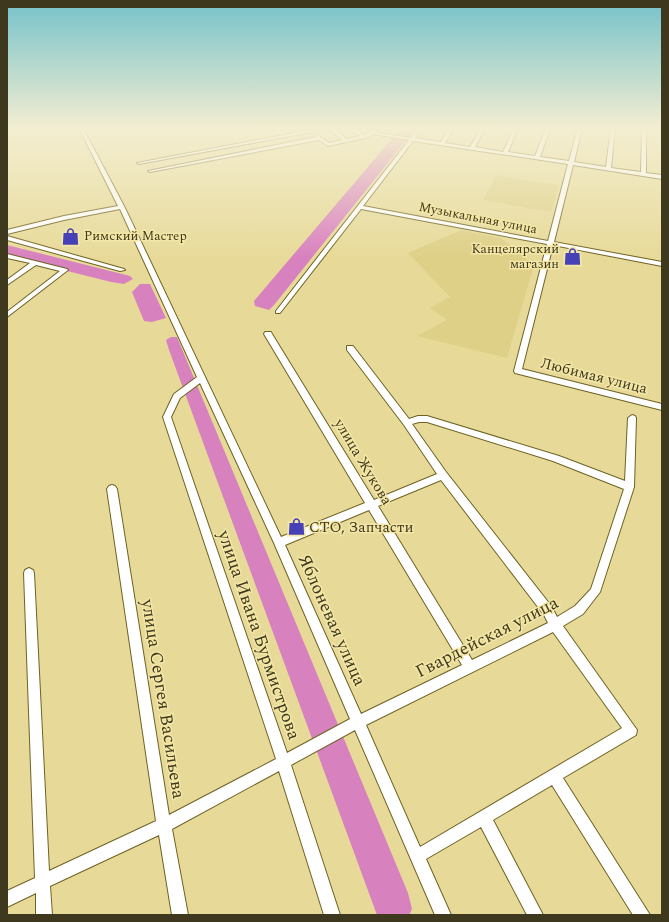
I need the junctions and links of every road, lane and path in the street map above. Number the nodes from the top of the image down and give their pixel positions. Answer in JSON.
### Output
{"nodes":[{"id":1,"x":103,"y":171,"type":"edge"},
{"id":2,"x":388,"y":171,"type":"edge"},
{"id":3,"x":569,"y":171,"type":"edge"},
{"id":4,"x":622,"y":171,"type":"edge"},
{"id":5,"x":643,"y":174,"type":"joint"},
{"id":6,"x":662,"y":177,"type":"edge"},
{"id":7,"x":122,"y":207,"type":"junction"},
{"id":8,"x":360,"y":207,"type":"junction"},
{"id":9,"x":7,"y":232,"type":"edge"},
{"id":10,"x":7,"y":238,"type":"edge"},
{"id":11,"x":551,"y":243,"type":"junction"},
{"id":12,"x":7,"y":256,"type":"edge"},
{"id":13,"x":35,"y":263,"type":"junction"},
{"id":14,"x":662,"y":264,"type":"edge"},
{"id":15,"x":122,"y":270,"type":"dead end"},
{"id":16,"x":7,"y":283,"type":"edge"},
{"id":17,"x":278,"y":312,"type":"dead end"},
{"id":18,"x":7,"y":315,"type":"edge"},
{"id":19,"x":268,"y":334,"type":"dead end"},
{"id":20,"x":350,"y":348,"type":"dead end"},
{"id":21,"x":202,"y":378,"type":"junction"},
{"id":22,"x":662,"y":407,"type":"edge"},
{"id":23,"x":632,"y":418,"type":"dead end"},
{"id":24,"x":408,"y":423,"type":"junction"},
{"id":25,"x":444,"y":475,"type":"junction"},
{"id":26,"x":629,"y":486,"type":"junction"},
{"id":27,"x":112,"y":489,"type":"dead end"},
{"id":28,"x":372,"y":505,"type":"junction"},
{"id":29,"x":279,"y":543,"type":"junction"},
{"id":30,"x":29,"y":572,"type":"dead end"},
{"id":31,"x":555,"y":625,"type":"junction"},
{"id":32,"x":470,"y":666,"type":"junction"},
{"id":33,"x":358,"y":722,"type":"junction"},
{"id":34,"x":283,"y":761,"type":"junction"},
{"id":35,"x":554,"y":776,"type":"junction"},
{"id":36,"x":484,"y":818,"type":"junction"},
{"id":37,"x":164,"y":825,"type":"junction"},
{"id":38,"x":418,"y":856,"type":"junction"},
{"id":39,"x":43,"y":882,"type":"junction"},
{"id":40,"x":7,"y":899,"type":"edge"},
{"id":41,"x":44,"y":915,"type":"edge"},
{"id":42,"x":180,"y":915,"type":"edge"},
{"id":43,"x":332,"y":915,"type":"edge"},
{"id":44,"x":443,"y":915,"type":"edge"},
{"id":45,"x":535,"y":915,"type":"edge"},
{"id":46,"x":642,"y":915,"type":"edge"}],
"edges":[{"from":1,"to":7,"type":"street","name":"Яблоневая улица"},
{"from":2,"to":8,"type":"street"},
{"from":3,"to":11,"type":"street"},
{"from":4,"to":5,"type":"street"},
{"from":5,"to":6,"type":"street"},
{"from":7,"to":9,"type":"street"},
{"from":7,"to":21,"type":"street","name":"Яблоневая улица"},
{"from":8,"to":11,"type":"street","name":"Музыкальная улица"},
{"from":8,"to":17,"type":"street"},
{"from":10,"to":15,"type":"street"},
{"from":11,"to":14,"type":"street","name":"Музыкальная улица"},
{"from":11,"to":22,"type":"street","name":"Любимая улица"},
{"from":12,"to":13,"type":"street"},
{"from":13,"to":16,"type":"street"},
{"from":13,"to":18,"type":"street"},
{"from":19,"to":28,"type":"street","name":"улица Жукова"},
{"from":20,"to":24,"type":"street"},
{"from":21,"to":29,"type":"street","name":"Яблоневая улица"},
{"from":21,"to":34,"type":"street","name":"улица Ивана Бурмистрова"},
{"from":23,"to":26,"type":"street","name":"Гвардейская улица"},
{"from":24,"to":25,"type":"street"},
{"from":24,"to":26,"type":"street"},
{"from":25,"to":28,"type":"street"},
{"from":25,"to":31,"type":"street"},
{"from":26,"to":31,"type":"street","name":"Гвардейская улица"},
{"from":27,"to":37,"type":"street","name":"улица Сергея Васильева"},
{"from":28,"to":29,"type":"street"},
{"from":28,"to":32,"type":"street","name":"улица Жукова"},
{"from":29,"to":33,"type":"street","name":"Яблоневая улица"},
{"from":30,"to":39,"type":"street"},
{"from":31,"to":32,"type":"street","name":"Гвардейская улица"},
{"from":31,"to":35,"type":"street"},
{"from":32,"to":33,"type":"street","name":"Гвардейская улица"},
{"from":33,"to":34,"type":"street","name":"Гвардейская улица"},
{"from":33,"to":38,"type":"street","name":"Яблоневая улица"},
{"from":34,"to":37,"type":"street","name":"Гвардейская улица"},
{"from":34,"to":43,"type":"street","name":"улица Ивана Бурмистрова"},
{"from":35,"to":36,"type":"street"},
{"from":35,"to":46,"type":"street"},
{"from":36,"to":38,"type":"street"},
{"from":36,"to":45,"type":"street"},
{"from":37,"to":39,"type":"street","name":"Гвардейская улица"},
{"from":37,"to":42,"type":"street","name":"улица Сергея Васильева"},
{"from":38,"to":44,"type":"street","name":"Яблоневая улица"},
{"from":39,"to":40,"type":"street","name":"Гвардейская улица"},
{"from":39,"to":41,"type":"street"}]}
